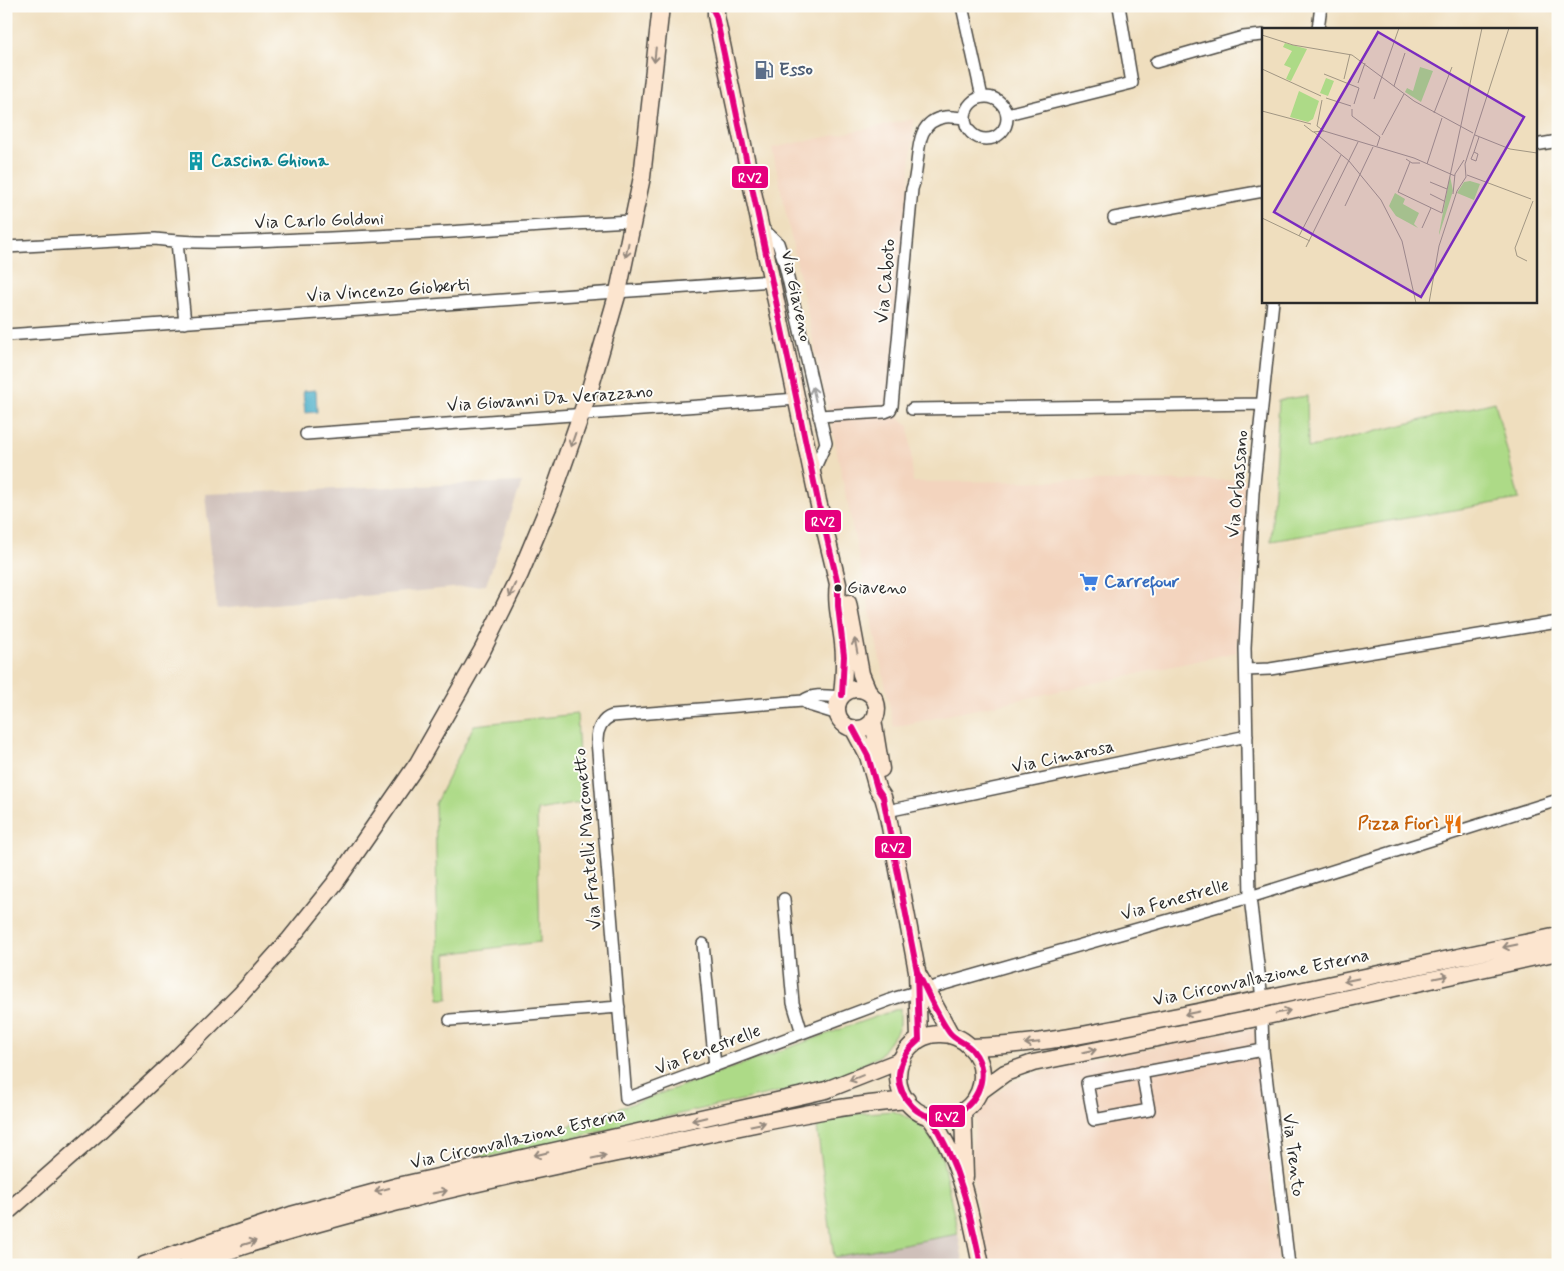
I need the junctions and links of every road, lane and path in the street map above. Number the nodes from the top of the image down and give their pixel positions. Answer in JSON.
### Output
{"nodes":[{"id":1,"x":661,"y":6,"type":"edge"},
{"id":2,"x":962,"y":6,"type":"edge"},
{"id":3,"x":1119,"y":6,"type":"edge"},
{"id":4,"x":1321,"y":6,"type":"edge"},
{"id":5,"x":715,"y":9,"type":"edge"},
{"id":6,"x":1318,"y":28,"type":"edge"},
{"id":7,"x":1262,"y":35,"type":"edge"},
{"id":8,"x":1156,"y":62,"type":"dead end"},
{"id":9,"x":982,"y":97,"type":"junction"},
{"id":10,"x":1006,"y":114,"type":"junction"},
{"id":11,"x":965,"y":118,"type":"junction"},
{"id":12,"x":1558,"y":141,"type":"edge"},
{"id":13,"x":1536,"y":145,"type":"edge"},
{"id":14,"x":1262,"y":191,"type":"edge"},
{"id":15,"x":1114,"y":218,"type":"dead end"},
{"id":16,"x":633,"y":221,"type":"junction"},
{"id":17,"x":761,"y":227,"type":"junction"},
{"id":18,"x":177,"y":242,"type":"junction"},
{"id":19,"x":6,"y":247,"type":"edge"},
{"id":20,"x":772,"y":281,"type":"junction"},
{"id":21,"x":618,"y":292,"type":"junction"},
{"id":22,"x":1273,"y":302,"type":"edge"},
{"id":23,"x":185,"y":323,"type":"junction"},
{"id":24,"x":6,"y":335,"type":"edge"},
{"id":25,"x":797,"y":399,"type":"junction"},
{"id":26,"x":1262,"y":404,"type":"junction"},
{"id":27,"x":912,"y":409,"type":"dead end"},
{"id":28,"x":581,"y":415,"type":"junction"},
{"id":29,"x":819,"y":416,"type":"junction"},
{"id":30,"x":306,"y":434,"type":"dead end"},
{"id":31,"x":812,"y":474,"type":"junction"},
{"id":32,"x":838,"y":584,"type":"junction"},
{"id":33,"x":1558,"y":622,"type":"edge"},
{"id":34,"x":1246,"y":670,"type":"junction"},
{"id":35,"x":869,"y":693,"type":"junction"},
{"id":36,"x":841,"y":696,"type":"junction"},
{"id":37,"x":803,"y":701,"type":"junction"},
{"id":38,"x":838,"y":714,"type":"junction"},
{"id":39,"x":873,"y":720,"type":"junction"},
{"id":40,"x":853,"y":728,"type":"junction"},
{"id":41,"x":1247,"y":736,"type":"junction"},
{"id":42,"x":1558,"y":800,"type":"edge"},
{"id":43,"x":885,"y":804,"type":"junction"},
{"id":44,"x":1250,"y":897,"type":"junction"},
{"id":45,"x":784,"y":899,"type":"dead end"},
{"id":46,"x":1558,"y":936,"type":"edge"},
{"id":47,"x":703,"y":944,"type":"dead end"},
{"id":48,"x":1558,"y":952,"type":"edge"},
{"id":49,"x":922,"y":991,"type":"junction"},
{"id":50,"x":1262,"y":999,"type":"junction"},
{"id":51,"x":619,"y":1007,"type":"junction"},
{"id":52,"x":1262,"y":1017,"type":"junction"},
{"id":53,"x":450,"y":1020,"type":"dead end"},
{"id":54,"x":802,"y":1033,"type":"junction"},
{"id":55,"x":951,"y":1036,"type":"junction"},
{"id":56,"x":919,"y":1040,"type":"junction"},
{"id":57,"x":970,"y":1047,"type":"junction"},
{"id":58,"x":1263,"y":1050,"type":"junction"},
{"id":59,"x":902,"y":1060,"type":"junction"},
{"id":60,"x":715,"y":1066,"type":"junction"},
{"id":61,"x":1142,"y":1072,"type":"junction"},
{"id":62,"x":979,"y":1092,"type":"junction"},
{"id":63,"x":626,"y":1099,"type":"joint"},
{"id":64,"x":906,"y":1100,"type":"junction"},
{"id":65,"x":964,"y":1111,"type":"junction"},
{"id":66,"x":929,"y":1116,"type":"junction"},
{"id":67,"x":966,"y":1192,"type":"junction"},
{"id":68,"x":6,"y":1212,"type":"edge"},
{"id":69,"x":144,"y":1265,"type":"edge"},
{"id":70,"x":187,"y":1265,"type":"edge"},
{"id":71,"x":981,"y":1265,"type":"edge"},
{"id":72,"x":1289,"y":1265,"type":"edge"}],
"edges":[{"from":1,"to":16,"type":"main road","one_way":true},
{"from":2,"to":9,"type":"street"},
{"from":3,"to":10,"type":"street"},
{"from":4,"to":6,"type":"street"},
{"from":5,"to":17,"type":"main road","name":"Via Giaveno"},
{"from":7,"to":8,"type":"street"},
{"from":9,"to":10,"type":"street"},
{"from":9,"to":11,"type":"street"},
{"from":10,"to":11,"type":"street"},
{"from":11,"to":29,"type":"street","name":"Via Caboto"},
{"from":12,"to":13,"type":"street"},
{"from":14,"to":15,"type":"street"},
{"from":16,"to":18,"type":"street","name":"Via Carlo Goldoni"},
{"from":16,"to":21,"type":"main road","one_way":true},
{"from":17,"to":20,"type":"main road","name":"Via Giaveno"},
{"from":29,"to":17,"type":"street","one_way":true},
{"from":18,"to":19,"type":"street","name":"Via Carlo Goldoni"},
{"from":18,"to":23,"type":"street"},
{"from":20,"to":21,"type":"street","name":"Via Vincenzo Gioberti"},
{"from":20,"to":25,"type":"main road","name":"Via Giaveno"},
{"from":21,"to":23,"type":"street","name":"Via Vincenzo Gioberti"},
{"from":21,"to":28,"type":"main road"},
{"from":22,"to":26,"type":"street","name":"Via Orbassano"},
{"from":23,"to":24,"type":"street","name":"Via Vincenzo Gioberti"},
{"from":25,"to":28,"type":"street","name":"Via Giovanni Da Verazzano"},
{"from":25,"to":31,"type":"main road","name":"Via Giaveno"},
{"from":26,"to":27,"type":"street"},
{"from":26,"to":34,"type":"street","name":"Via Orbassano"},
{"from":28,"to":30,"type":"street","name":"Via Giovanni Da Verazzano"},
{"from":28,"to":68,"type":"main road","one_way":true},
{"from":29,"to":31,"type":"street"},
{"from":31,"to":32,"type":"main road","name":"Via Giaveno"},
{"from":35,"to":32,"type":"main road","name":"Via Giaveno","one_way":true},
{"from":32,"to":36,"type":"main road","name":"Via Giaveno"},
{"from":33,"to":34,"type":"street"},
{"from":34,"to":41,"type":"street","name":"Via Orbassano"},
{"from":35,"to":36,"type":"main road"},
{"from":35,"to":39,"type":"main road"},
{"from":36,"to":37,"type":"street","name":"Via Fratelli Marconetto"},
{"from":36,"to":38,"type":"main road"},
{"from":37,"to":38,"type":"street","name":"Via Fratelli Marconetto"},
{"from":37,"to":51,"type":"street","name":"Via Fratelli Marconetto"},
{"from":38,"to":40,"type":"main road"},
{"from":39,"to":40,"type":"main road"},
{"from":39,"to":43,"type":"main road"},
{"from":40,"to":43,"type":"main road"},
{"from":41,"to":43,"type":"street","name":"Via Cimarosa"},
{"from":41,"to":44,"type":"street","name":"Via Orbassano"},
{"from":42,"to":44,"type":"street","name":"Via Fenestrelle"},
{"from":43,"to":49,"type":"main road"},
{"from":44,"to":49,"type":"street","name":"Via Fenestrelle"},
{"from":44,"to":50,"type":"street","name":"Via Orbassano"},
{"from":45,"to":54,"type":"street"},
{"from":46,"to":50,"type":"main road","name":"Via Circonvallazione Esterna","one_way":true},
{"from":47,"to":60,"type":"street"},
{"from":52,"to":48,"type":"main road","name":"Via Circonvallazione Esterna","one_way":true},
{"from":49,"to":54,"type":"street","name":"Via Fenestrelle"},
{"from":49,"to":55,"type":"main road"},
{"from":49,"to":56,"type":"main road"},
{"from":50,"to":57,"type":"main road","name":"Via Circonvallazione Esterna","one_way":true},
{"from":51,"to":53,"type":"street"},
{"from":51,"to":63,"type":"street","name":"Via Fratelli Marconetto"},
{"from":52,"to":58,"type":"street","name":"Via Trento"},
{"from":62,"to":52,"type":"main road","name":"Via Circonvallazione Esterna","one_way":true},
{"from":54,"to":60,"type":"street","name":"Via Fenestrelle"},
{"from":55,"to":56,"type":"main road"},
{"from":55,"to":57,"type":"main road"},
{"from":56,"to":59,"type":"main road","name":"Via Circonvallazione Esterna"},
{"from":57,"to":62,"type":"main road"},
{"from":58,"to":61,"type":"street"},
{"from":58,"to":72,"type":"street","name":"Via Trento"},
{"from":59,"to":64,"type":"main road"},
{"from":59,"to":69,"type":"main road","name":"Via Circonvallazione Esterna","one_way":true},
{"from":60,"to":63,"type":"street","name":"Via Fenestrelle"},
{"from":61,"to":61,"type":"street"},
{"from":62,"to":65,"type":"main road","name":"Via Circonvallazione Esterna"},
{"from":64,"to":66,"type":"main road"},
{"from":70,"to":64,"type":"main road","name":"Via Circonvallazione Esterna","one_way":true},
{"from":65,"to":66,"type":"main road"},
{"from":65,"to":67,"type":"main road"},
{"from":66,"to":67,"type":"main road"},
{"from":67,"to":71,"type":"main road"}]}
